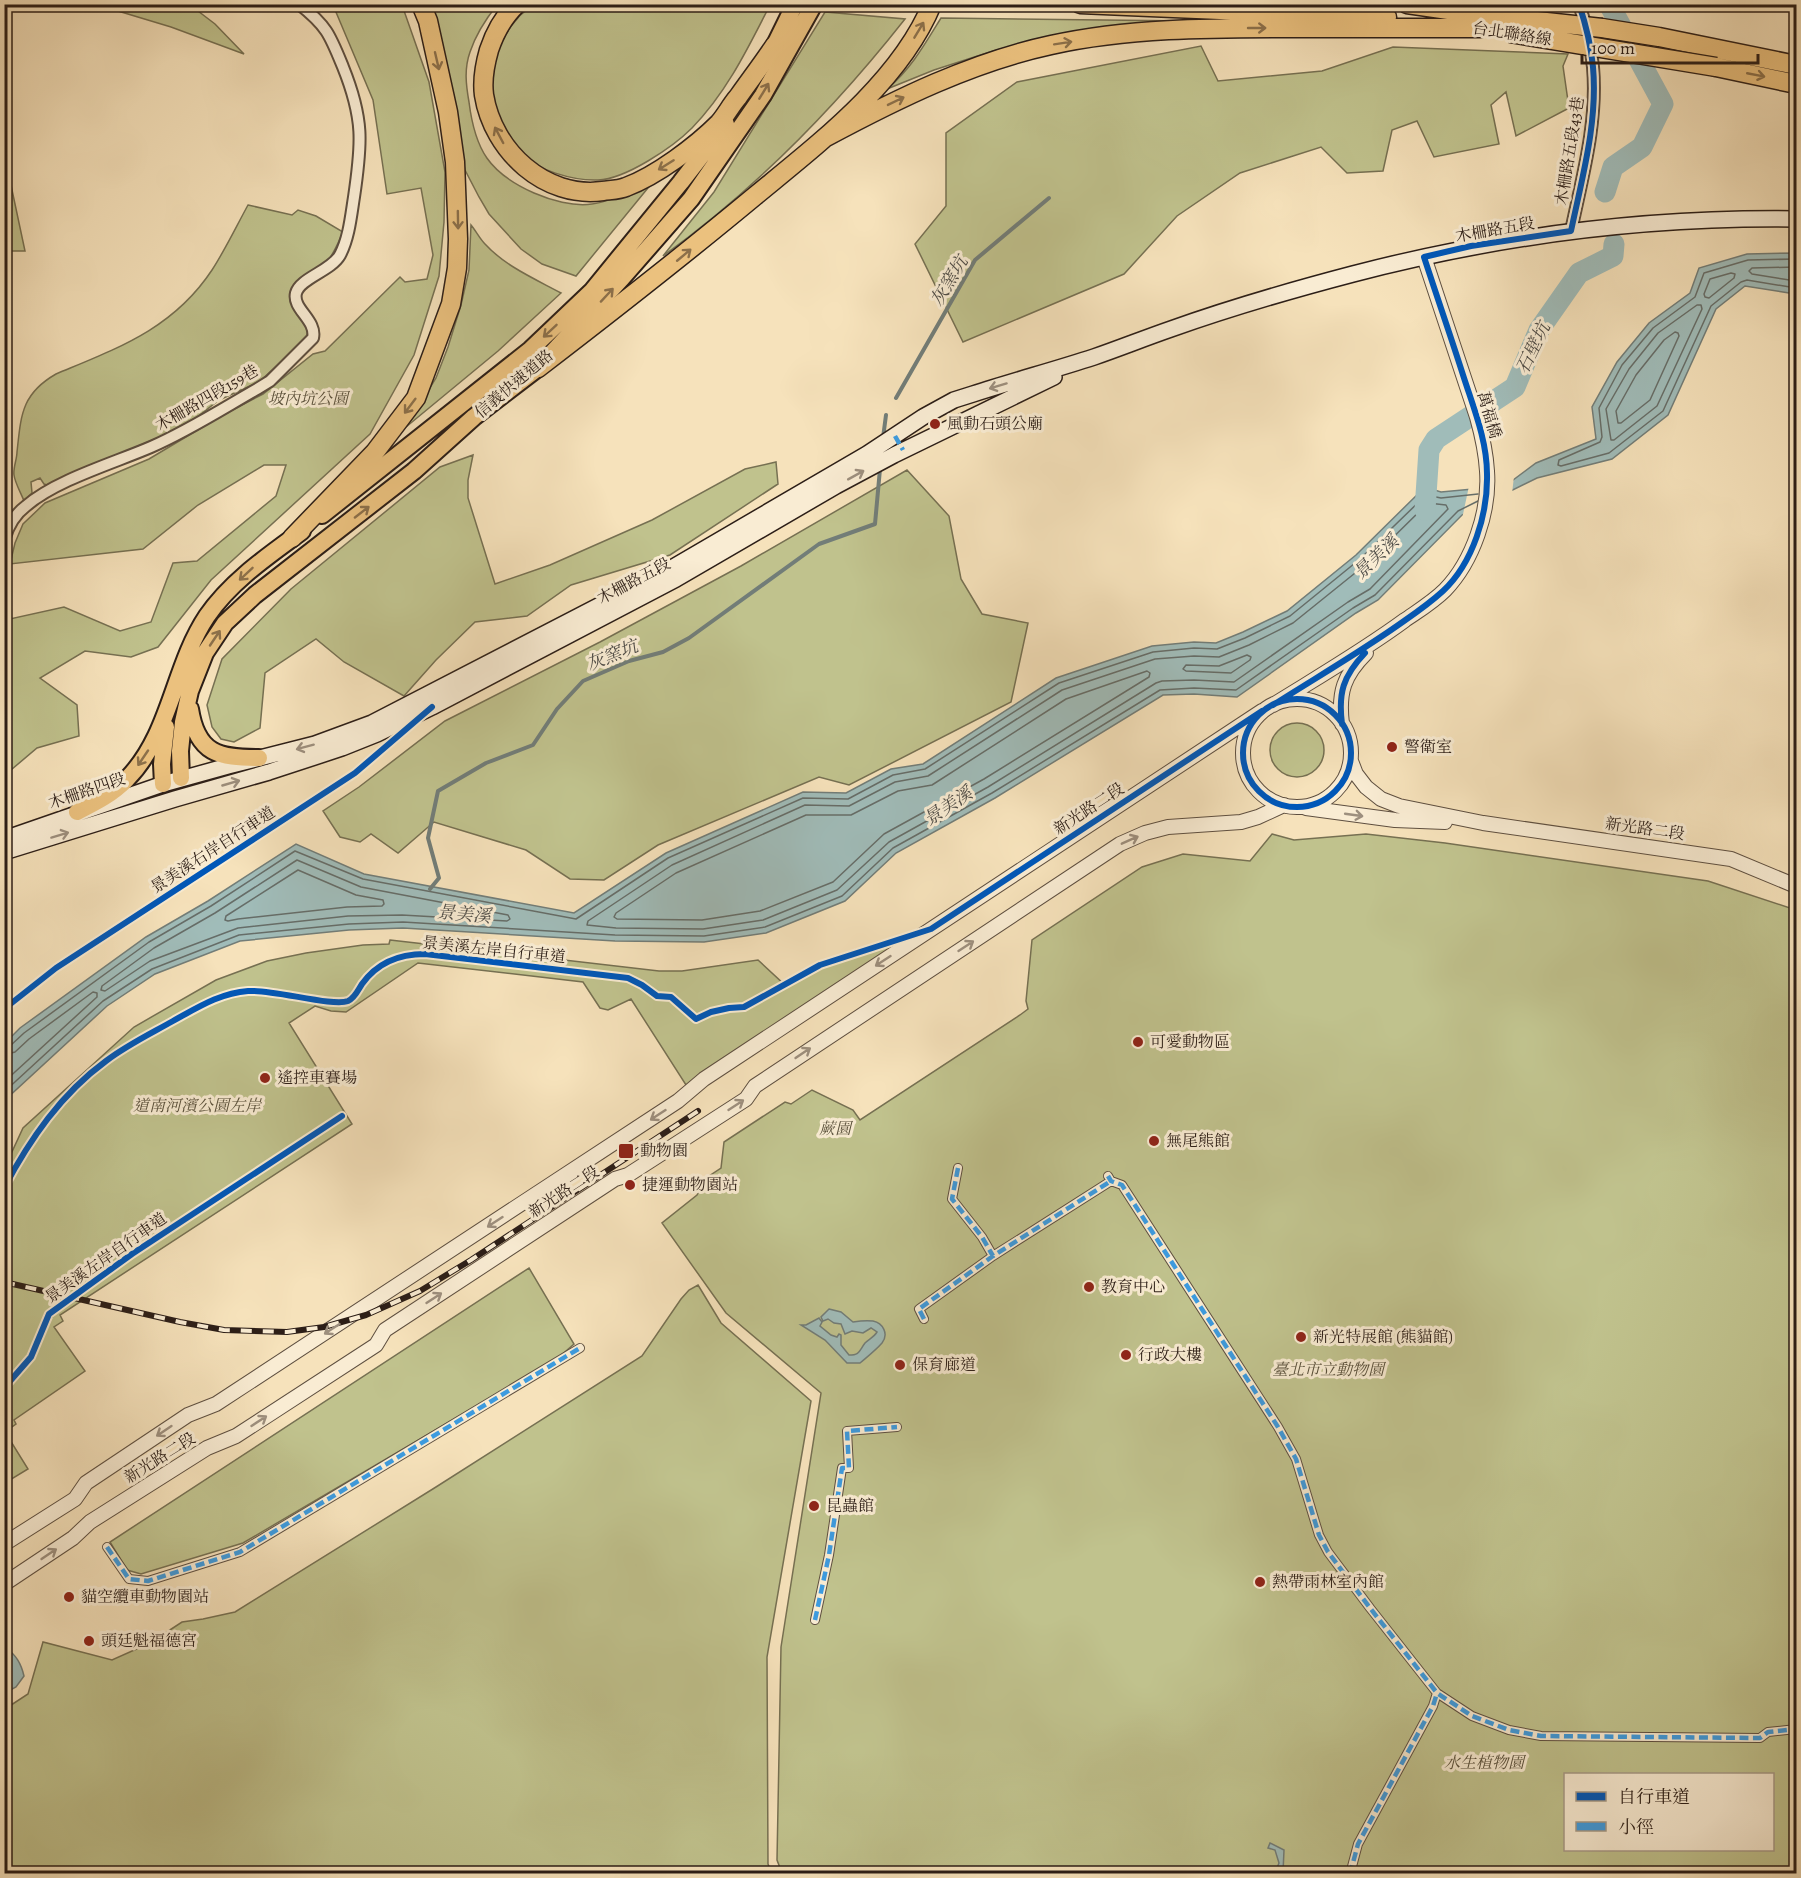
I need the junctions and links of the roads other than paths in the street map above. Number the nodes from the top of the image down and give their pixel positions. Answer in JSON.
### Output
{"nodes":[{"id":1,"x":299,"y":4,"type":"edge"},
{"id":2,"x":421,"y":4,"type":"edge"},
{"id":3,"x":517,"y":4,"type":"edge"},
{"id":4,"x":795,"y":4,"type":"edge"},
{"id":5,"x":814,"y":4,"type":"edge"},
{"id":6,"x":932,"y":4,"type":"edge"},
{"id":7,"x":1080,"y":4,"type":"edge"},
{"id":8,"x":1407,"y":4,"type":"edge"},
{"id":9,"x":1580,"y":4,"type":"edge"},
{"id":10,"x":1482,"y":14,"type":"edge"},
{"id":11,"x":775,"y":45,"type":"junction"},
{"id":12,"x":1717,"y":58,"type":"junction"},
{"id":13,"x":1797,"y":65,"type":"edge"},
{"id":14,"x":1797,"y":84,"type":"edge"},
{"id":15,"x":826,"y":137,"type":"junction"},
{"id":16,"x":1797,"y":219,"type":"edge"},
{"id":17,"x":1571,"y":231,"type":"junction"},
{"id":18,"x":1424,"y":257,"type":"junction"},
{"id":19,"x":1094,"y":357,"type":"junction"},
{"id":20,"x":538,"y":368,"type":"junction"},
{"id":21,"x":973,"y":394,"type":"junction"},
{"id":22,"x":973,"y":417,"type":"junction"},
{"id":23,"x":895,"y":436,"type":"junction"},
{"id":24,"x":903,"y":450,"type":"junction"},
{"id":25,"x":292,"y":538,"type":"junction"},
{"id":26,"x":4,"y":540,"type":"edge"},
{"id":27,"x":1432,"y":600,"type":"joint"},
{"id":28,"x":1379,"y":639,"type":"junction"},
{"id":29,"x":183,"y":688,"type":"junction"},
{"id":30,"x":1268,"y":708,"type":"junction"},
{"id":31,"x":1342,"y":724,"type":"junction"},
{"id":32,"x":259,"y":758,"type":"junction"},
{"id":33,"x":1351,"y":761,"type":"junction"},
{"id":34,"x":181,"y":778,"type":"junction"},
{"id":35,"x":163,"y":784,"type":"junction"},
{"id":36,"x":175,"y":799,"type":"junction"},
{"id":37,"x":1290,"y":806,"type":"junction"},
{"id":38,"x":78,"y":812,"type":"junction"},
{"id":39,"x":1483,"y":823,"type":"junction"},
{"id":40,"x":4,"y":839,"type":"edge"},
{"id":41,"x":4,"y":852,"type":"edge"},
{"id":42,"x":1797,"y":886,"type":"edge"},
{"id":43,"x":958,"y":1168,"type":"dead end"},
{"id":44,"x":993,"y":1256,"type":"junction"},
{"id":45,"x":924,"y":1319,"type":"dead end"},
{"id":46,"x":580,"y":1348,"type":"dead end"},
{"id":47,"x":897,"y":1427,"type":"dead end"},
{"id":48,"x":4,"y":1544,"type":"edge"},
{"id":49,"x":107,"y":1547,"type":"dead end"},
{"id":50,"x":4,"y":1584,"type":"edge"},
{"id":51,"x":815,"y":1620,"type":"dead end"},
{"id":52,"x":1437,"y":1692,"type":"junction"},
{"id":53,"x":1797,"y":1729,"type":"edge"},
{"id":54,"x":1350,"y":1874,"type":"edge"}],
"edges":[{"from":1,"to":26,"type":"street","name":"木柵路四段159巷"},
{"from":2,"to":25,"type":"highway","one_way":true},
{"from":11,"to":3,"type":"highway","one_way":true},
{"from":4,"to":11,"type":"highway","name":"信義快速道路"},
{"from":20,"to":5,"type":"highway","name":"信義快速道路","one_way":true},
{"from":15,"to":6,"type":"highway","one_way":true},
{"from":7,"to":10,"type":"highway","name":"台北聯絡線"},
{"from":8,"to":10,"type":"highway","name":"台北聯絡線"},
{"from":9,"to":17,"type":"street","name":"木柵路五段43巷"},
{"from":10,"to":12,"type":"highway","name":"台北聯絡線","bridge":true},
{"from":10,"to":12,"type":"highway","name":"台北聯絡線","bridge":true},
{"from":15,"to":10,"type":"highway","one_way":true},
{"from":11,"to":25,"type":"highway","name":"信義快速道路","one_way":true},
{"from":12,"to":13,"type":"highway","name":"台北聯絡線"},
{"from":12,"to":14,"type":"highway","name":"台北聯絡線","one_way":true},
{"from":20,"to":15,"type":"highway","one_way":true},
{"from":16,"to":17,"type":"main road","name":"木柵路五段"},
{"from":17,"to":18,"type":"main road","name":"木柵路五段"},
{"from":18,"to":19,"type":"main road","name":"木柵路五段"},
{"from":18,"to":27,"type":"street","name":"萬福橋"},
{"from":19,"to":21,"type":"main road","name":"木柵路五段","one_way":true},
{"from":19,"to":22,"type":"main road","name":"木柵路五段"},
{"from":29,"to":20,"type":"highway","name":"信義快速道路","one_way":true},
{"from":21,"to":22,"type":"main road"},
{"from":21,"to":23,"type":"main road","name":"木柵路五段"},
{"from":22,"to":24,"type":"main road","name":"木柵路五段"},
{"from":23,"to":24,"type":"street"},
{"from":23,"to":32,"type":"main road","name":"木柵路五段","one_way":true},
{"from":36,"to":24,"type":"main road","name":"木柵路五段","one_way":true},
{"from":25,"to":29,"type":"highway","name":"信義快速道路","one_way":true},
{"from":27,"to":28,"type":"street","name":"新光路二段"},
{"from":28,"to":30,"type":"street","name":"新光路二段"},
{"from":28,"to":31,"type":"street","name":"新光路二段"},
{"from":29,"to":32,"type":"highway"},
{"from":29,"to":34,"type":"highway"},
{"from":29,"to":35,"type":"highway"},
{"from":29,"to":38,"type":"highway","one_way":true},
{"from":30,"to":31,"type":"street"},
{"from":30,"to":37,"type":"street"},
{"from":30,"to":48,"type":"street","name":"新光路二段","one_way":true},
{"from":31,"to":33,"type":"street"},
{"from":32,"to":34,"type":"main road","name":"木柵路五段"},
{"from":33,"to":37,"type":"street"},
{"from":33,"to":39,"type":"street","name":"新光路二段"},
{"from":34,"to":35,"type":"main road","name":"木柵路四段"},
{"from":34,"to":36,"type":"main road"},
{"from":35,"to":36,"type":"main road"},
{"from":35,"to":38,"type":"main road","name":"木柵路四段"},
{"from":41,"to":36,"type":"main road","name":"木柵路四段","one_way":true},
{"from":37,"to":39,"type":"street","name":"新光路二段","one_way":true},
{"from":50,"to":37,"type":"street","name":"新光路二段","one_way":true},
{"from":38,"to":40,"type":"main road","name":"木柵路四段"},
{"from":39,"to":42,"type":"street","name":"新光路二段"},
{"from":43,"to":44,"type":"street"},
{"from":44,"to":45,"type":"street"},
{"from":44,"to":52,"type":"street"},
{"from":46,"to":49,"type":"street"},
{"from":47,"to":51,"type":"street"},
{"from":52,"to":53,"type":"street"},
{"from":52,"to":54,"type":"street"}]}
